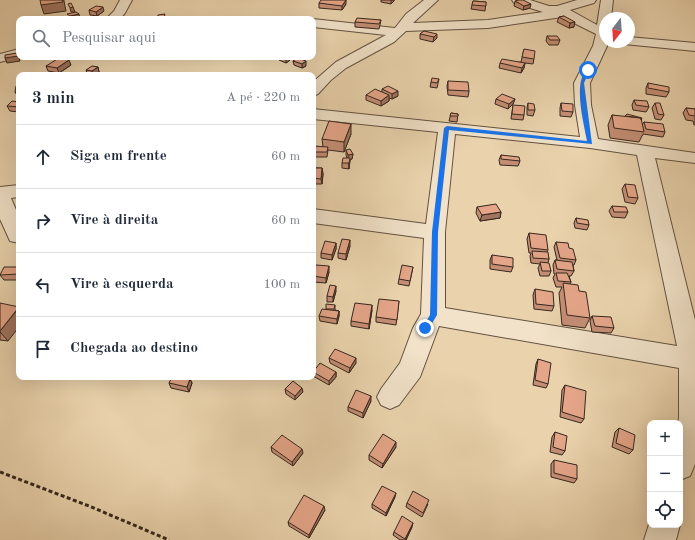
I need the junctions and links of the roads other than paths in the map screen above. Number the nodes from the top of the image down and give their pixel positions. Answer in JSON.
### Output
{"nodes":[{"id":1,"x":126,"y":0,"type":"edge"},
{"id":2,"x":432,"y":0,"type":"edge"},
{"id":3,"x":518,"y":0,"type":"edge"},
{"id":4,"x":590,"y":0,"type":"edge"},
{"id":5,"x":607,"y":0,"type":"edge"},
{"id":6,"x":561,"y":11,"type":"junction"},
{"id":7,"x":606,"y":12,"type":"edge"},
{"id":8,"x":116,"y":16,"type":"edge"},
{"id":9,"x":316,"y":23,"type":"edge"},
{"id":10,"x":599,"y":28,"type":"edge"},
{"id":11,"x":400,"y":30,"type":"junction"},
{"id":12,"x":635,"y":42,"type":"edge"},
{"id":13,"x":599,"y":47,"type":"edge"},
{"id":14,"x":695,"y":47,"type":"edge"},
{"id":15,"x":16,"y":54,"type":"edge"},
{"id":16,"x":0,"y":58,"type":"edge"},
{"id":17,"x":316,"y":88,"type":"edge"},
{"id":18,"x":316,"y":114,"type":"edge"},
{"id":19,"x":447,"y":128,"type":"junction"},
{"id":20,"x":590,"y":143,"type":"junction"},
{"id":21,"x":645,"y":151,"type":"junction"},
{"id":22,"x":695,"y":158,"type":"edge"},
{"id":23,"x":16,"y":191,"type":"edge"},
{"id":24,"x":0,"y":194,"type":"edge"},
{"id":25,"x":316,"y":216,"type":"edge"},
{"id":26,"x":435,"y":232,"type":"junction"},
{"id":27,"x":12,"y":239,"type":"edge"},
{"id":28,"x":434,"y":315,"type":"junction"},
{"id":29,"x":692,"y":359,"type":"junction"},
{"id":30,"x":390,"y":397,"type":"dead end"},
{"id":31,"x":683,"y":456,"type":"edge"},
{"id":32,"x":663,"y":528,"type":"edge"},
{"id":33,"x":660,"y":540,"type":"edge"}],
"edges":[{"from":1,"to":8,"type":"street"},
{"from":2,"to":11,"type":"street"},
{"from":3,"to":6,"type":"street"},
{"from":4,"to":6,"type":"street"},
{"from":5,"to":7,"type":"street"},
{"from":6,"to":10,"type":"street"},
{"from":6,"to":11,"type":"street"},
{"from":9,"to":11,"type":"street"},
{"from":11,"to":17,"type":"street"},
{"from":12,"to":14,"type":"street"},
{"from":13,"to":20,"type":"street"},
{"from":15,"to":16,"type":"street"},
{"from":18,"to":19,"type":"street"},
{"from":19,"to":20,"type":"street"},
{"from":19,"to":26,"type":"street"},
{"from":20,"to":21,"type":"street"},
{"from":21,"to":22,"type":"street"},
{"from":21,"to":29,"type":"street"},
{"from":23,"to":24,"type":"street"},
{"from":24,"to":27,"type":"street"},
{"from":25,"to":26,"type":"street"},
{"from":26,"to":28,"type":"street"},
{"from":28,"to":29,"type":"street"},
{"from":28,"to":30,"type":"street"},
{"from":29,"to":31,"type":"street"},
{"from":32,"to":33,"type":"street"}]}
